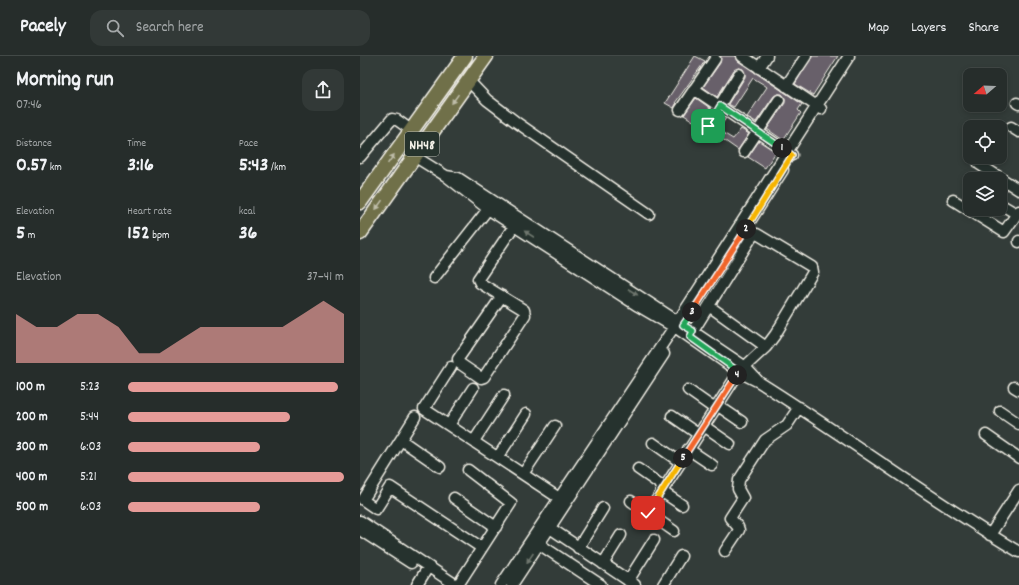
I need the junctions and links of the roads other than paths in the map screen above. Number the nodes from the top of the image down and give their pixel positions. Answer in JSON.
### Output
{"nodes":[{"id":1,"x":465,"y":56,"type":"edge"},
{"id":2,"x":486,"y":56,"type":"edge"},
{"id":3,"x":742,"y":56,"type":"edge"},
{"id":4,"x":767,"y":56,"type":"edge"},
{"id":5,"x":806,"y":56,"type":"edge"},
{"id":6,"x":849,"y":56,"type":"edge"},
{"id":7,"x":856,"y":56,"type":"edge"},
{"id":8,"x":715,"y":59,"type":"dead end"},
{"id":9,"x":759,"y":68,"type":"junction"},
{"id":10,"x":739,"y":74,"type":"dead end"},
{"id":11,"x":468,"y":80,"type":"junction"},
{"id":12,"x":786,"y":86,"type":"junction"},
{"id":13,"x":694,"y":89,"type":"junction"},
{"id":14,"x":779,"y":100,"type":"dead end"},
{"id":15,"x":720,"y":106,"type":"junction"},
{"id":16,"x":819,"y":108,"type":"junction"},
{"id":17,"x":680,"y":110,"type":"dead end"},
{"id":18,"x":708,"y":126,"type":"dead end"},
{"id":19,"x":411,"y":130,"type":"junction"},
{"id":20,"x":758,"y":132,"type":"junction"},
{"id":21,"x":744,"y":152,"type":"dead end"},
{"id":22,"x":789,"y":153,"type":"junction"},
{"id":23,"x":414,"y":156,"type":"junction"},
{"id":24,"x":360,"y":158,"type":"edge"},
{"id":25,"x":979,"y":164,"type":"dead end"},
{"id":26,"x":1019,"y":190,"type":"edge"},
{"id":27,"x":953,"y":200,"type":"dead end"},
{"id":28,"x":360,"y":202,"type":"edge"},
{"id":29,"x":491,"y":205,"type":"junction"},
{"id":30,"x":1007,"y":208,"type":"edge"},
{"id":31,"x":1018,"y":213,"type":"edge"},
{"id":32,"x":649,"y":214,"type":"dead end"},
{"id":33,"x":517,"y":222,"type":"junction"},
{"id":34,"x":360,"y":233,"type":"edge"},
{"id":35,"x":434,"y":278,"type":"dead end"},
{"id":36,"x":502,"y":296,"type":"junction"},
{"id":37,"x":709,"y":306,"type":"junction"},
{"id":38,"x":679,"y":326,"type":"junction"},
{"id":39,"x":691,"y":334,"type":"junction"},
{"id":40,"x":766,"y":347,"type":"junction"},
{"id":41,"x":451,"y":368,"type":"dead end"},
{"id":42,"x":742,"y":369,"type":"junction"},
{"id":43,"x":473,"y":388,"type":"dead end"},
{"id":44,"x":688,"y":390,"type":"dead end"},
{"id":45,"x":504,"y":395,"type":"dead end"},
{"id":46,"x":716,"y":407,"type":"junction"},
{"id":47,"x":799,"y":407,"type":"junction"},
{"id":48,"x":1000,"y":411,"type":"dead end"},
{"id":49,"x":526,"y":414,"type":"dead end"},
{"id":50,"x":672,"y":416,"type":"dead end"},
{"id":51,"x":415,"y":417,"type":"dead end"},
{"id":52,"x":742,"y":422,"type":"dead end"},
{"id":53,"x":1019,"y":424,"type":"edge"},
{"id":54,"x":449,"y":425,"type":"junction"},
{"id":55,"x":555,"y":426,"type":"dead end"},
{"id":56,"x":701,"y":430,"type":"junction"},
{"id":57,"x":986,"y":436,"type":"dead end"},
{"id":58,"x":401,"y":440,"type":"junction"},
{"id":59,"x":474,"y":441,"type":"junction"},
{"id":60,"x":653,"y":443,"type":"dead end"},
{"id":61,"x":730,"y":444,"type":"dead end"},
{"id":62,"x":688,"y":449,"type":"junction"},
{"id":63,"x":498,"y":457,"type":"junction"},
{"id":64,"x":1019,"y":458,"type":"edge"},
{"id":65,"x":680,"y":462,"type":"junction"},
{"id":66,"x":712,"y":465,"type":"dead end"},
{"id":67,"x":440,"y":467,"type":"dead end"},
{"id":68,"x":638,"y":469,"type":"dead end"},
{"id":69,"x":468,"y":470,"type":"dead end"},
{"id":70,"x":523,"y":474,"type":"junction"},
{"id":71,"x":663,"y":489,"type":"junction"},
{"id":72,"x":1019,"y":490,"type":"edge"},
{"id":73,"x":454,"y":498,"type":"dead end"},
{"id":74,"x":563,"y":500,"type":"junction"},
{"id":75,"x":630,"y":501,"type":"dead end"},
{"id":76,"x":682,"y":505,"type":"dead end"},
{"id":77,"x":603,"y":508,"type":"dead end"},
{"id":78,"x":648,"y":513,"type":"junction"},
{"id":79,"x":360,"y":521,"type":"edge"},
{"id":80,"x":496,"y":527,"type":"junction"},
{"id":81,"x":550,"y":528,"type":"junction"},
{"id":82,"x":360,"y":530,"type":"edge"},
{"id":83,"x":674,"y":531,"type":"dead end"},
{"id":84,"x":990,"y":534,"type":"junction"},
{"id":85,"x":621,"y":535,"type":"dead end"},
{"id":86,"x":654,"y":540,"type":"dead end"},
{"id":87,"x":539,"y":544,"type":"junction"},
{"id":88,"x":482,"y":548,"type":"junction"},
{"id":89,"x":578,"y":548,"type":"junction"},
{"id":90,"x":725,"y":551,"type":"dead end"},
{"id":91,"x":1019,"y":552,"type":"edge"},
{"id":92,"x":681,"y":556,"type":"dead end"},
{"id":93,"x":603,"y":564,"type":"junction"},
{"id":94,"x":425,"y":572,"type":"junction"},
{"id":95,"x":632,"y":583,"type":"edge"},
{"id":96,"x":417,"y":585,"type":"edge"},
{"id":97,"x":445,"y":585,"type":"edge"},
{"id":98,"x":458,"y":585,"type":"edge"},
{"id":99,"x":501,"y":585,"type":"edge"},
{"id":100,"x":512,"y":585,"type":"edge"},
{"id":101,"x":601,"y":585,"type":"edge"},
{"id":102,"x":663,"y":585,"type":"edge"}],
"edges":[{"from":1,"to":19,"type":"highway","number":"NH48"},
{"from":2,"to":11,"type":"highway","number":"NH48"},
{"from":3,"to":9,"type":"street"},
{"from":4,"to":9,"type":"street"},
{"from":5,"to":12,"type":"street"},
{"from":6,"to":16,"type":"street"},
{"from":7,"to":16,"type":"street"},
{"from":8,"to":13,"type":"street"},
{"from":9,"to":12,"type":"street"},
{"from":10,"to":15,"type":"street"},
{"from":11,"to":23,"type":"highway","number":"NH48","one_way":true},
{"from":11,"to":32,"type":"street"},
{"from":12,"to":16,"type":"street"},
{"from":13,"to":15,"type":"street"},
{"from":13,"to":17,"type":"street"},
{"from":14,"to":20,"type":"street"},
{"from":15,"to":18,"type":"street"},
{"from":15,"to":20,"type":"street"},
{"from":16,"to":22,"type":"street"},
{"from":19,"to":24,"type":"street"},
{"from":28,"to":19,"type":"highway","number":"NH48","one_way":true},
{"from":20,"to":21,"type":"street"},
{"from":20,"to":22,"type":"street"},
{"from":22,"to":38,"type":"street"},
{"from":23,"to":29,"type":"street"},
{"from":23,"to":34,"type":"highway","number":"NH48","one_way":true},
{"from":25,"to":26,"type":"street"},
{"from":27,"to":31,"type":"street"},
{"from":29,"to":33,"type":"street"},
{"from":29,"to":35,"type":"street"},
{"from":30,"to":31,"type":"street"},
{"from":33,"to":36,"type":"street"},
{"from":33,"to":38,"type":"street"},
{"from":36,"to":36,"type":"street"},
{"from":37,"to":39,"type":"street"},
{"from":37,"to":40,"type":"street"},
{"from":37,"to":40,"type":"street"},
{"from":38,"to":39,"type":"street"},
{"from":38,"to":74,"type":"street"},
{"from":39,"to":42,"type":"street"},
{"from":40,"to":42,"type":"street"},
{"from":41,"to":54,"type":"street"},
{"from":42,"to":46,"type":"street"},
{"from":42,"to":47,"type":"street"},
{"from":43,"to":54,"type":"street"},
{"from":44,"to":46,"type":"street"},
{"from":45,"to":59,"type":"street"},
{"from":46,"to":52,"type":"street"},
{"from":46,"to":56,"type":"street"},
{"from":47,"to":84,"type":"street"},
{"from":47,"to":90,"type":"street"},
{"from":48,"to":53,"type":"street"},
{"from":49,"to":63,"type":"street"},
{"from":50,"to":56,"type":"street"},
{"from":51,"to":58,"type":"street"},
{"from":54,"to":59,"type":"street"},
{"from":55,"to":70,"type":"street"},
{"from":56,"to":61,"type":"street"},
{"from":56,"to":62,"type":"street"},
{"from":57,"to":64,"type":"street"},
{"from":58,"to":67,"type":"street"},
{"from":58,"to":88,"type":"street"},
{"from":59,"to":63,"type":"street"},
{"from":60,"to":65,"type":"street"},
{"from":62,"to":65,"type":"street"},
{"from":62,"to":66,"type":"street"},
{"from":63,"to":70,"type":"street"},
{"from":65,"to":71,"type":"street"},
{"from":68,"to":71,"type":"street"},
{"from":69,"to":80,"type":"street"},
{"from":70,"to":74,"type":"street"},
{"from":71,"to":76,"type":"street"},
{"from":71,"to":78,"type":"street"},
{"from":72,"to":84,"type":"street"},
{"from":73,"to":80,"type":"street"},
{"from":74,"to":81,"type":"street"},
{"from":74,"to":99,"type":"street"},
{"from":75,"to":78,"type":"street"},
{"from":77,"to":89,"type":"street"},
{"from":78,"to":83,"type":"street"},
{"from":79,"to":98,"type":"street"},
{"from":80,"to":88,"type":"street"},
{"from":81,"to":87,"type":"street"},
{"from":81,"to":89,"type":"street"},
{"from":82,"to":94,"type":"street"},
{"from":84,"to":91,"type":"street"},
{"from":85,"to":93,"type":"street"},
{"from":86,"to":95,"type":"street"},
{"from":87,"to":100,"type":"street","one_way":true},
{"from":87,"to":101,"type":"street"},
{"from":88,"to":98,"type":"street"},
{"from":89,"to":93,"type":"street"},
{"from":92,"to":102,"type":"street"},
{"from":93,"to":95,"type":"street"},
{"from":94,"to":96,"type":"street"},
{"from":94,"to":97,"type":"street"}]}
